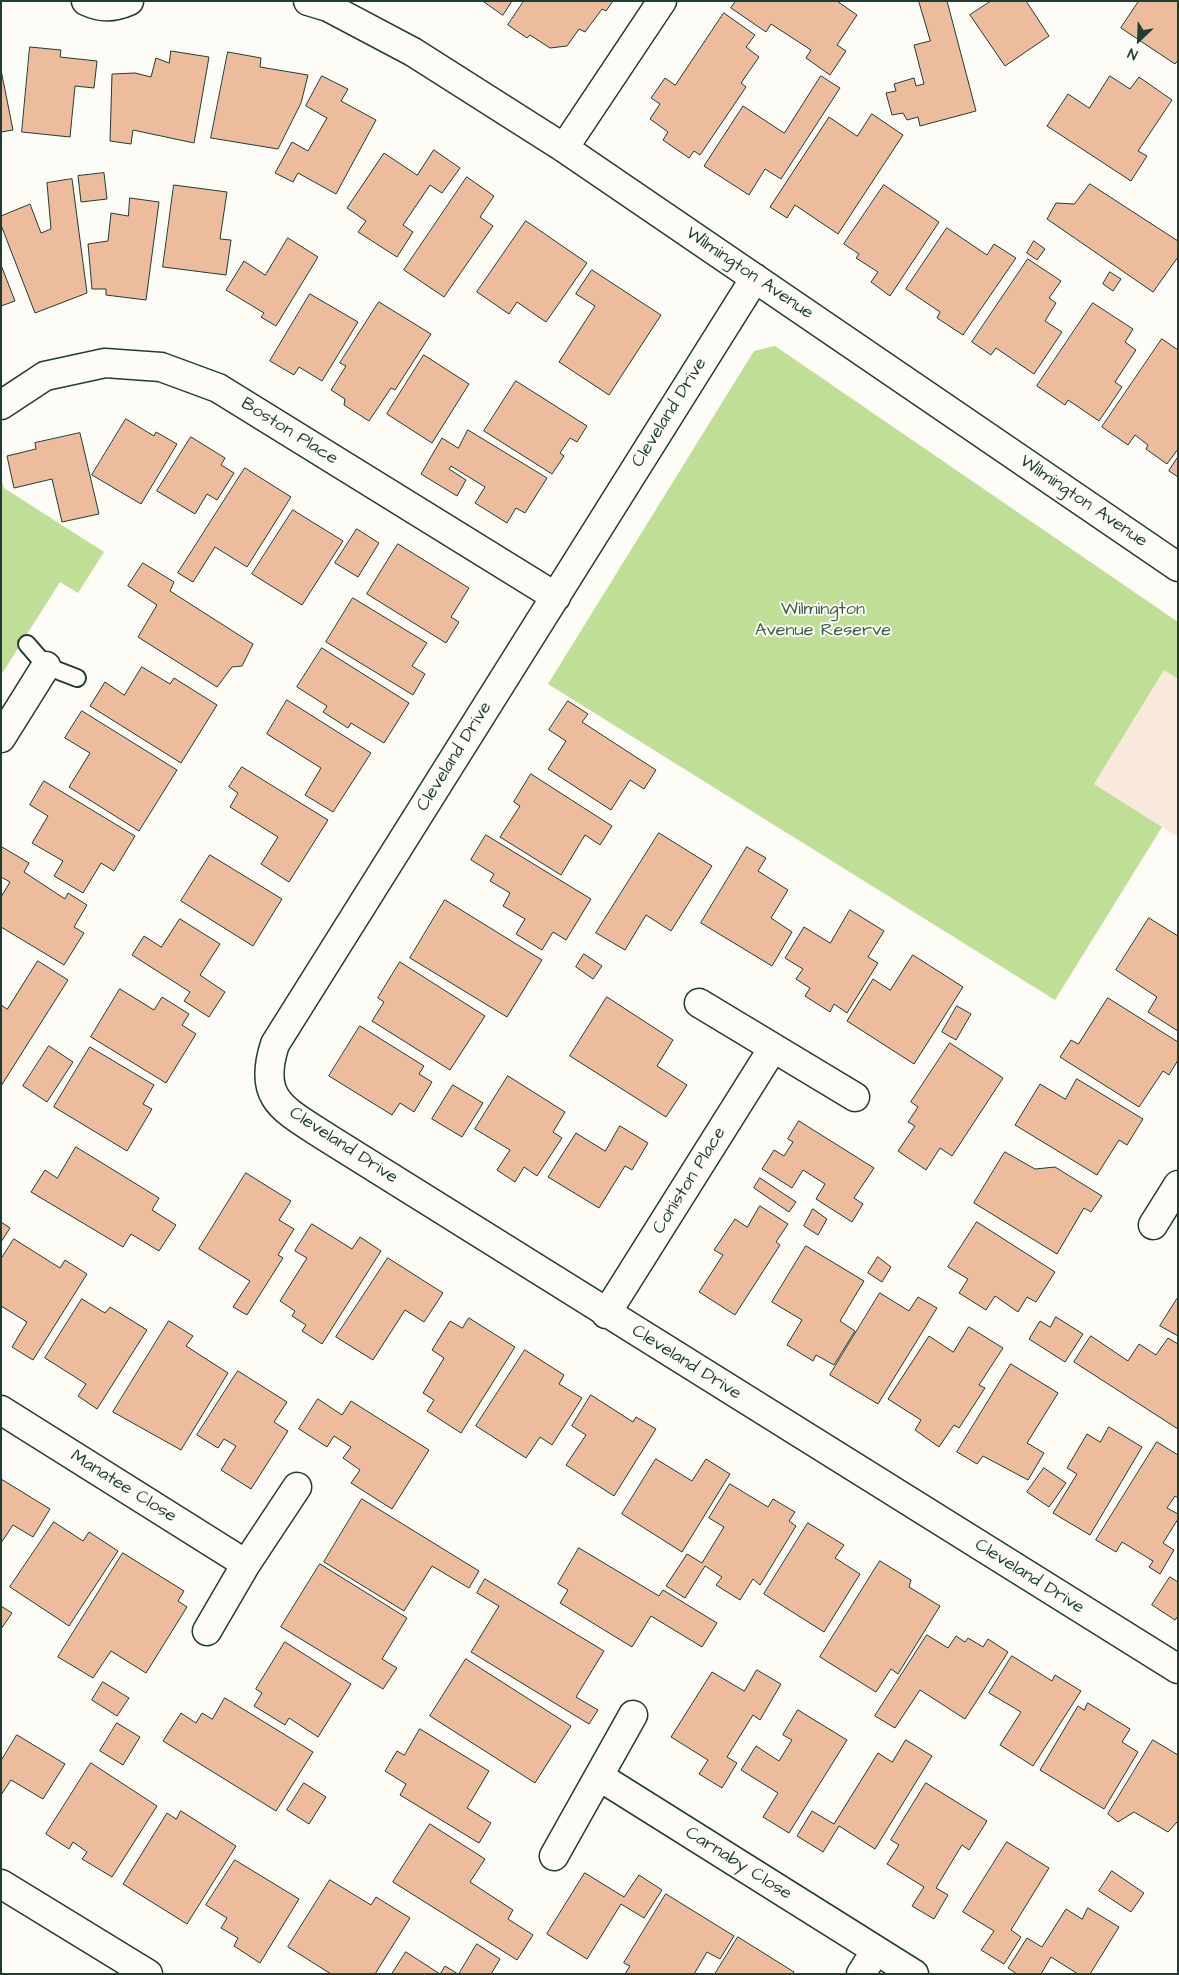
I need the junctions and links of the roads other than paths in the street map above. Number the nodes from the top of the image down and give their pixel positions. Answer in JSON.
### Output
{"nodes":[{"id":1,"x":86,"y":1,"type":"edge"},
{"id":2,"x":129,"y":1,"type":"edge"},
{"id":3,"x":308,"y":1,"type":"edge"},
{"id":4,"x":662,"y":1,"type":"edge"},
{"id":5,"x":564,"y":148,"type":"junction"},
{"id":6,"x":755,"y":278,"type":"junction"},
{"id":7,"x":1,"y":406,"type":"edge"},
{"id":8,"x":1178,"y":567,"type":"edge"},
{"id":9,"x":556,"y":597,"type":"junction"},
{"id":10,"x":27,"y":644,"type":"dead end"},
{"id":11,"x":46,"y":666,"type":"junction"},
{"id":12,"x":77,"y":678,"type":"dead end"},
{"id":13,"x":1,"y":738,"type":"edge"},
{"id":14,"x":699,"y":1003,"type":"dead end"},
{"id":15,"x":773,"y":1048,"type":"junction"},
{"id":16,"x":854,"y":1097,"type":"dead end"},
{"id":17,"x":1178,"y":1185,"type":"edge"},
{"id":18,"x":1153,"y":1225,"type":"dead end"},
{"id":19,"x":606,"y":1314,"type":"junction"},
{"id":20,"x":1,"y":1410,"type":"edge"},
{"id":21,"x":297,"y":1488,"type":"dead end"},
{"id":22,"x":246,"y":1564,"type":"junction"},
{"id":23,"x":208,"y":1631,"type":"dead end"},
{"id":24,"x":1178,"y":1670,"type":"edge"},
{"id":25,"x":633,"y":1715,"type":"dead end"},
{"id":26,"x":600,"y":1777,"type":"junction"},
{"id":27,"x":554,"y":1856,"type":"dead end"},
{"id":28,"x":1,"y":1884,"type":"edge"},
{"id":29,"x":876,"y":1950,"type":"junction"},
{"id":30,"x":148,"y":1974,"type":"edge"},
{"id":31,"x":861,"y":1974,"type":"edge"},
{"id":32,"x":914,"y":1974,"type":"edge"}],
"edges":[{"from":1,"to":2,"type":"street"},
{"from":3,"to":5,"type":"street","name":"Wilmington Avenue"},
{"from":4,"to":5,"type":"street"},
{"from":5,"to":6,"type":"street","name":"Wilmington Avenue"},
{"from":6,"to":8,"type":"street","name":"Wilmington Avenue"},
{"from":6,"to":9,"type":"street","name":"Cleveland Drive"},
{"from":7,"to":9,"type":"street","name":"Boston Place"},
{"from":9,"to":19,"type":"street","name":"Cleveland Drive"},
{"from":10,"to":11,"type":"lane"},
{"from":11,"to":12,"type":"lane"},
{"from":11,"to":13,"type":"street"},
{"from":14,"to":15,"type":"street"},
{"from":15,"to":16,"type":"street"},
{"from":15,"to":19,"type":"street","name":"Coniston Place"},
{"from":17,"to":18,"type":"street"},
{"from":19,"to":24,"type":"street","name":"Cleveland Drive"},
{"from":20,"to":22,"type":"street","name":"Manatee Close"},
{"from":21,"to":22,"type":"street"},
{"from":22,"to":23,"type":"street"},
{"from":25,"to":26,"type":"street"},
{"from":26,"to":27,"type":"street"},
{"from":26,"to":29,"type":"street","name":"Carnaby Close"},
{"from":28,"to":30,"type":"street"},
{"from":29,"to":31,"type":"street"},
{"from":29,"to":32,"type":"street","name":"Carnaby Close"}]}
